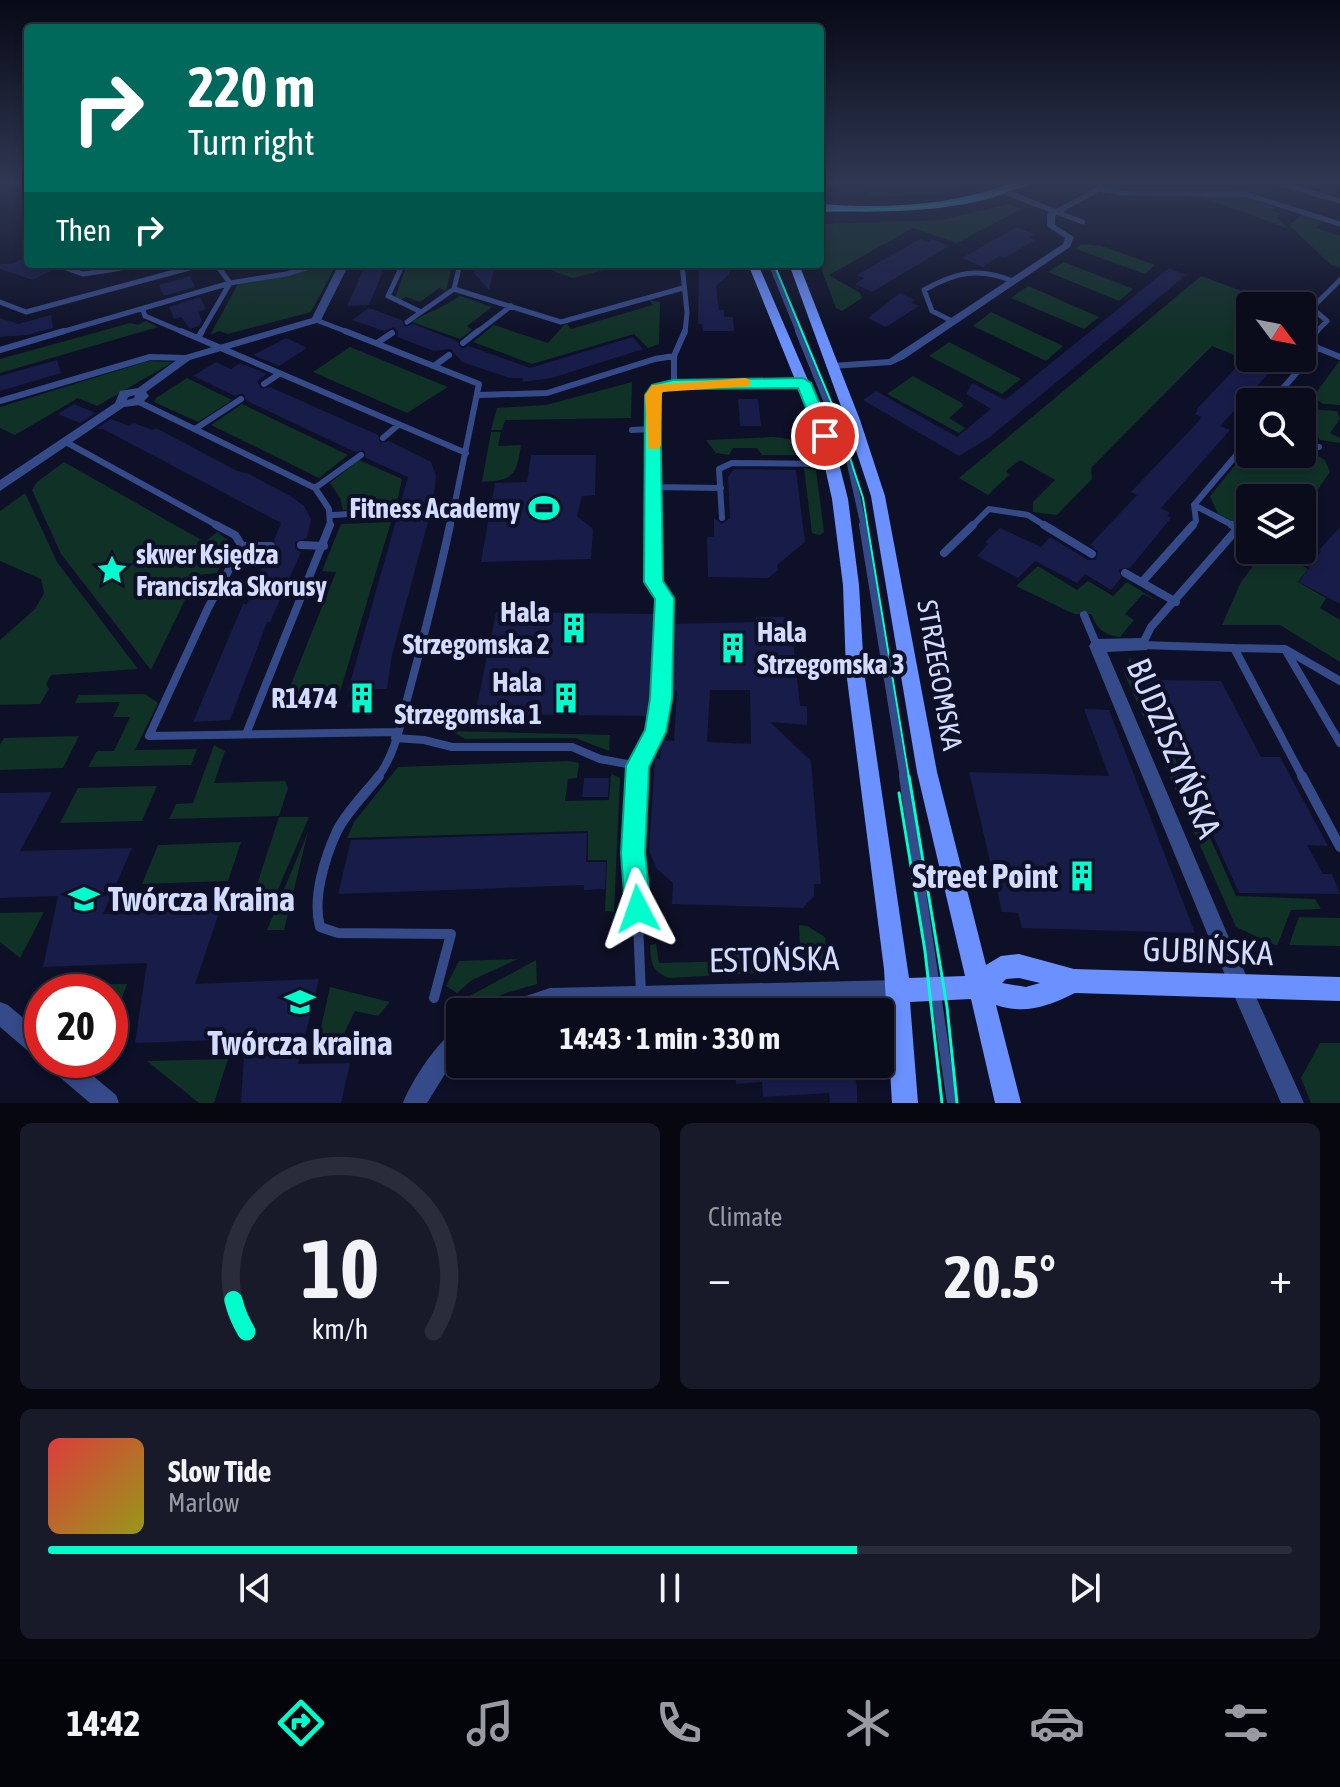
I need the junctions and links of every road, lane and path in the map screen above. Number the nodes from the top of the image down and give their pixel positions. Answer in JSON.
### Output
{"nodes":[{"id":1,"x":1067,"y":234,"type":"edge"},
{"id":2,"x":66,"y":268,"type":"edge"},
{"id":3,"x":105,"y":268,"type":"edge"},
{"id":4,"x":135,"y":268,"type":"edge"},
{"id":5,"x":189,"y":268,"type":"edge"},
{"id":6,"x":219,"y":268,"type":"edge"},
{"id":7,"x":306,"y":268,"type":"edge"},
{"id":8,"x":342,"y":268,"type":"edge"},
{"id":9,"x":401,"y":268,"type":"edge"},
{"id":10,"x":459,"y":268,"type":"edge"},
{"id":11,"x":682,"y":268,"type":"edge"},
{"id":12,"x":755,"y":268,"type":"edge"},
{"id":13,"x":773,"y":268,"type":"edge"},
{"id":14,"x":795,"y":268,"type":"edge"},
{"id":15,"x":1340,"y":280,"type":"edge"},
{"id":16,"x":140,"y":281,"type":"junction"},
{"id":17,"x":1013,"y":281,"type":"junction"},
{"id":18,"x":230,"y":283,"type":"junction"},
{"id":19,"x":683,"y":288,"type":"junction"},
{"id":20,"x":454,"y":289,"type":"junction"},
{"id":21,"x":0,"y":302,"type":"edge"},
{"id":22,"x":511,"y":306,"type":"junction"},
{"id":23,"x":143,"y":310,"type":"junction"},
{"id":24,"x":421,"y":312,"type":"junction"},
{"id":25,"x":316,"y":320,"type":"junction"},
{"id":26,"x":407,"y":322,"type":"dead end"},
{"id":27,"x":954,"y":322,"type":"junction"},
{"id":28,"x":392,"y":333,"type":"dead end"},
{"id":29,"x":198,"y":338,"type":"junction"},
{"id":30,"x":377,"y":343,"type":"junction"},
{"id":31,"x":463,"y":343,"type":"dead end"},
{"id":32,"x":219,"y":348,"type":"junction"},
{"id":33,"x":1318,"y":348,"type":"junction"},
{"id":34,"x":0,"y":350,"type":"edge"},
{"id":35,"x":449,"y":355,"type":"dead end"},
{"id":36,"x":674,"y":356,"type":"junction"},
{"id":37,"x":1340,"y":357,"type":"edge"},
{"id":38,"x":186,"y":358,"type":"junction"},
{"id":39,"x":434,"y":366,"type":"junction"},
{"id":40,"x":832,"y":366,"type":"junction"},
{"id":41,"x":279,"y":374,"type":"junction"},
{"id":42,"x":674,"y":379,"type":"dead end"},
{"id":43,"x":803,"y":383,"type":"junction"},
{"id":44,"x":264,"y":384,"type":"dead end"},
{"id":45,"x":1283,"y":388,"type":"edge"},
{"id":46,"x":479,"y":395,"type":"junction"},
{"id":47,"x":138,"y":396,"type":"junction"},
{"id":48,"x":241,"y":399,"type":"dead end"},
{"id":49,"x":0,"y":401,"type":"edge"},
{"id":50,"x":397,"y":426,"type":"junction"},
{"id":51,"x":195,"y":429,"type":"junction"},
{"id":52,"x":632,"y":430,"type":"dead end"},
{"id":53,"x":653,"y":434,"type":"junction"},
{"id":54,"x":383,"y":438,"type":"dead end"},
{"id":55,"x":64,"y":441,"type":"junction"},
{"id":56,"x":466,"y":453,"type":"junction"},
{"id":57,"x":361,"y":455,"type":"dead end"},
{"id":58,"x":1236,"y":458,"type":"edge"},
{"id":59,"x":832,"y":464,"type":"junction"},
{"id":60,"x":1,"y":483,"type":"edge"},
{"id":61,"x":653,"y":487,"type":"junction"},
{"id":62,"x":315,"y":488,"type":"junction"},
{"id":63,"x":721,"y":488,"type":"junction"},
{"id":64,"x":1194,"y":505,"type":"junction"},
{"id":65,"x":399,"y":511,"type":"dead end"},
{"id":66,"x":333,"y":515,"type":"junction"},
{"id":67,"x":429,"y":516,"type":"dead end"},
{"id":68,"x":452,"y":518,"type":"junction"},
{"id":69,"x":722,"y":518,"type":"dead end"},
{"id":70,"x":301,"y":545,"type":"dead end"},
{"id":71,"x":242,"y":546,"type":"junction"},
{"id":72,"x":271,"y":546,"type":"dead end"},
{"id":73,"x":324,"y":546,"type":"junction"},
{"id":74,"x":944,"y":553,"type":"dead end"},
{"id":75,"x":1092,"y":554,"type":"dead end"},
{"id":76,"x":1125,"y":573,"type":"dead end"},
{"id":77,"x":1142,"y":582,"type":"junction"},
{"id":78,"x":1176,"y":602,"type":"junction"},
{"id":79,"x":1084,"y":615,"type":"dead end"},
{"id":80,"x":1142,"y":645,"type":"junction"},
{"id":81,"x":1097,"y":646,"type":"junction"},
{"id":82,"x":1234,"y":648,"type":"junction"},
{"id":83,"x":1285,"y":649,"type":"junction"},
{"id":84,"x":1340,"y":681,"type":"edge"},
{"id":85,"x":246,"y":734,"type":"junction"},
{"id":86,"x":397,"y":735,"type":"junction"},
{"id":87,"x":1340,"y":743,"type":"edge"},
{"id":88,"x":638,"y":766,"type":"junction"},
{"id":89,"x":1340,"y":847,"type":"edge"},
{"id":90,"x":980,"y":987,"type":"junction"},
{"id":91,"x":1242,"y":987,"type":"junction"},
{"id":92,"x":1340,"y":989,"type":"edge"},
{"id":93,"x":937,"y":990,"type":"junction"},
{"id":94,"x":898,"y":991,"type":"junction"},
{"id":95,"x":434,"y":998,"type":"dead end"},
{"id":96,"x":641,"y":998,"type":"joint"},
{"id":97,"x":0,"y":1013,"type":"edge"},
{"id":98,"x":24,"y":1033,"type":"edge"},
{"id":99,"x":446,"y":1055,"type":"edge"},
{"id":100,"x":78,"y":1078,"type":"edge"},
{"id":101,"x":108,"y":1103,"type":"edge"},
{"id":102,"x":414,"y":1103,"type":"edge"},
{"id":103,"x":905,"y":1103,"type":"edge"},
{"id":104,"x":952,"y":1103,"type":"edge"},
{"id":105,"x":1008,"y":1103,"type":"edge"},
{"id":106,"x":1293,"y":1103,"type":"edge"}],
"edges":[{"from":1,"to":17,"type":"street"},
{"from":2,"to":3,"type":"lane"},
{"from":4,"to":16,"type":"lane"},
{"from":5,"to":16,"type":"lane"},
{"from":6,"to":18,"type":"lane"},
{"from":7,"to":18,"type":"lane"},
{"from":8,"to":25,"type":"street"},
{"from":9,"to":24,"type":"lane"},
{"from":10,"to":20,"type":"lane"},
{"from":11,"to":19,"type":"lane"},
{"from":12,"to":43,"type":"main road"},
{"from":13,"to":93,"type":"lane"},
{"from":14,"to":40,"type":"main road","name":"STRZEGOMSKA"},
{"from":15,"to":33,"type":"lane"},
{"from":16,"to":21,"type":"lane"},
{"from":17,"to":27,"type":"street"},
{"from":17,"to":27,"type":"lane"},
{"from":18,"to":23,"type":"lane"},
{"from":18,"to":29,"type":"lane"},
{"from":19,"to":22,"type":"lane"},
{"from":19,"to":36,"type":"lane"},
{"from":20,"to":22,"type":"lane"},
{"from":20,"to":24,"type":"lane"},
{"from":22,"to":31,"type":"lane"},
{"from":23,"to":29,"type":"lane"},
{"from":23,"to":34,"type":"lane"},
{"from":24,"to":26,"type":"lane"},
{"from":25,"to":30,"type":"lane"},
{"from":25,"to":32,"type":"street"},
{"from":27,"to":40,"type":"street"},
{"from":28,"to":30,"type":"lane"},
{"from":29,"to":32,"type":"lane"},
{"from":30,"to":39,"type":"lane"},
{"from":32,"to":38,"type":"street"},
{"from":32,"to":41,"type":"lane"},
{"from":33,"to":37,"type":"lane"},
{"from":33,"to":45,"type":"lane"},
{"from":35,"to":39,"type":"lane"},
{"from":36,"to":42,"type":"lane"},
{"from":36,"to":46,"type":"lane"},
{"from":38,"to":47,"type":"street"},
{"from":38,"to":49,"type":"lane"},
{"from":39,"to":46,"type":"lane"},
{"from":40,"to":90,"type":"main road","name":"STRZEGOMSKA"},
{"from":41,"to":44,"type":"lane"},
{"from":41,"to":50,"type":"lane"},
{"from":43,"to":53,"type":"street"},
{"from":43,"to":59,"type":"main road"},
{"from":46,"to":56,"type":"lane"},
{"from":47,"to":51,"type":"lane"},
{"from":47,"to":55,"type":"street"},
{"from":48,"to":51,"type":"lane"},
{"from":50,"to":54,"type":"lane"},
{"from":50,"to":56,"type":"lane"},
{"from":51,"to":62,"type":"lane"},
{"from":52,"to":53,"type":"lane"},
{"from":53,"to":61,"type":"lane"},
{"from":55,"to":60,"type":"street"},
{"from":55,"to":71,"type":"lane"},
{"from":56,"to":68,"type":"lane"},
{"from":57,"to":62,"type":"lane"},
{"from":58,"to":64,"type":"lane"},
{"from":59,"to":63,"type":"lane"},
{"from":59,"to":94,"type":"main road"},
{"from":61,"to":63,"type":"lane"},
{"from":61,"to":88,"type":"lane"},
{"from":62,"to":66,"type":"lane"},
{"from":63,"to":69,"type":"lane"},
{"from":64,"to":77,"type":"lane"},
{"from":64,"to":78,"type":"lane","name":"BUDZISZYŃSKA"},
{"from":65,"to":66,"type":"lane"},
{"from":66,"to":73,"type":"lane"},
{"from":67,"to":68,"type":"lane"},
{"from":68,"to":86,"type":"lane"},
{"from":70,"to":73,"type":"lane"},
{"from":71,"to":72,"type":"lane"},
{"from":71,"to":85,"type":"lane"},
{"from":73,"to":85,"type":"lane"},
{"from":74,"to":75,"type":"lane"},
{"from":76,"to":77,"type":"lane"},
{"from":77,"to":78,"type":"lane"},
{"from":78,"to":80,"type":"lane","name":"BUDZISZYŃSKA"},
{"from":79,"to":81,"type":"lane"},
{"from":80,"to":81,"type":"street","name":"BUDZISZYŃSKA"},
{"from":80,"to":82,"type":"lane"},
{"from":81,"to":91,"type":"street","name":"BUDZISZYŃSKA"},
{"from":82,"to":83,"type":"lane"},
{"from":82,"to":89,"type":"lane"},
{"from":83,"to":84,"type":"lane"},
{"from":83,"to":87,"type":"lane"},
{"from":85,"to":86,"type":"lane"},
{"from":86,"to":88,"type":"lane"},
{"from":86,"to":95,"type":"lane"},
{"from":88,"to":96,"type":"lane"},
{"from":90,"to":91,"type":"main road","name":"GUBIŃSKA"},
{"from":90,"to":93,"type":"main road"},
{"from":90,"to":105,"type":"main road","name":"STRZEGOMSKA"},
{"from":91,"to":92,"type":"main road","name":"GUBIŃSKA"},
{"from":91,"to":106,"type":"street","name":"BUDZISZYŃSKA"},
{"from":93,"to":94,"type":"main road"},
{"from":93,"to":104,"type":"lane"},
{"from":94,"to":96,"type":"street","name":"ESTOŃSKA"},
{"from":94,"to":103,"type":"main road"},
{"from":97,"to":98,"type":"street"},
{"from":99,"to":102,"type":"street"},
{"from":100,"to":101,"type":"street"}]}
